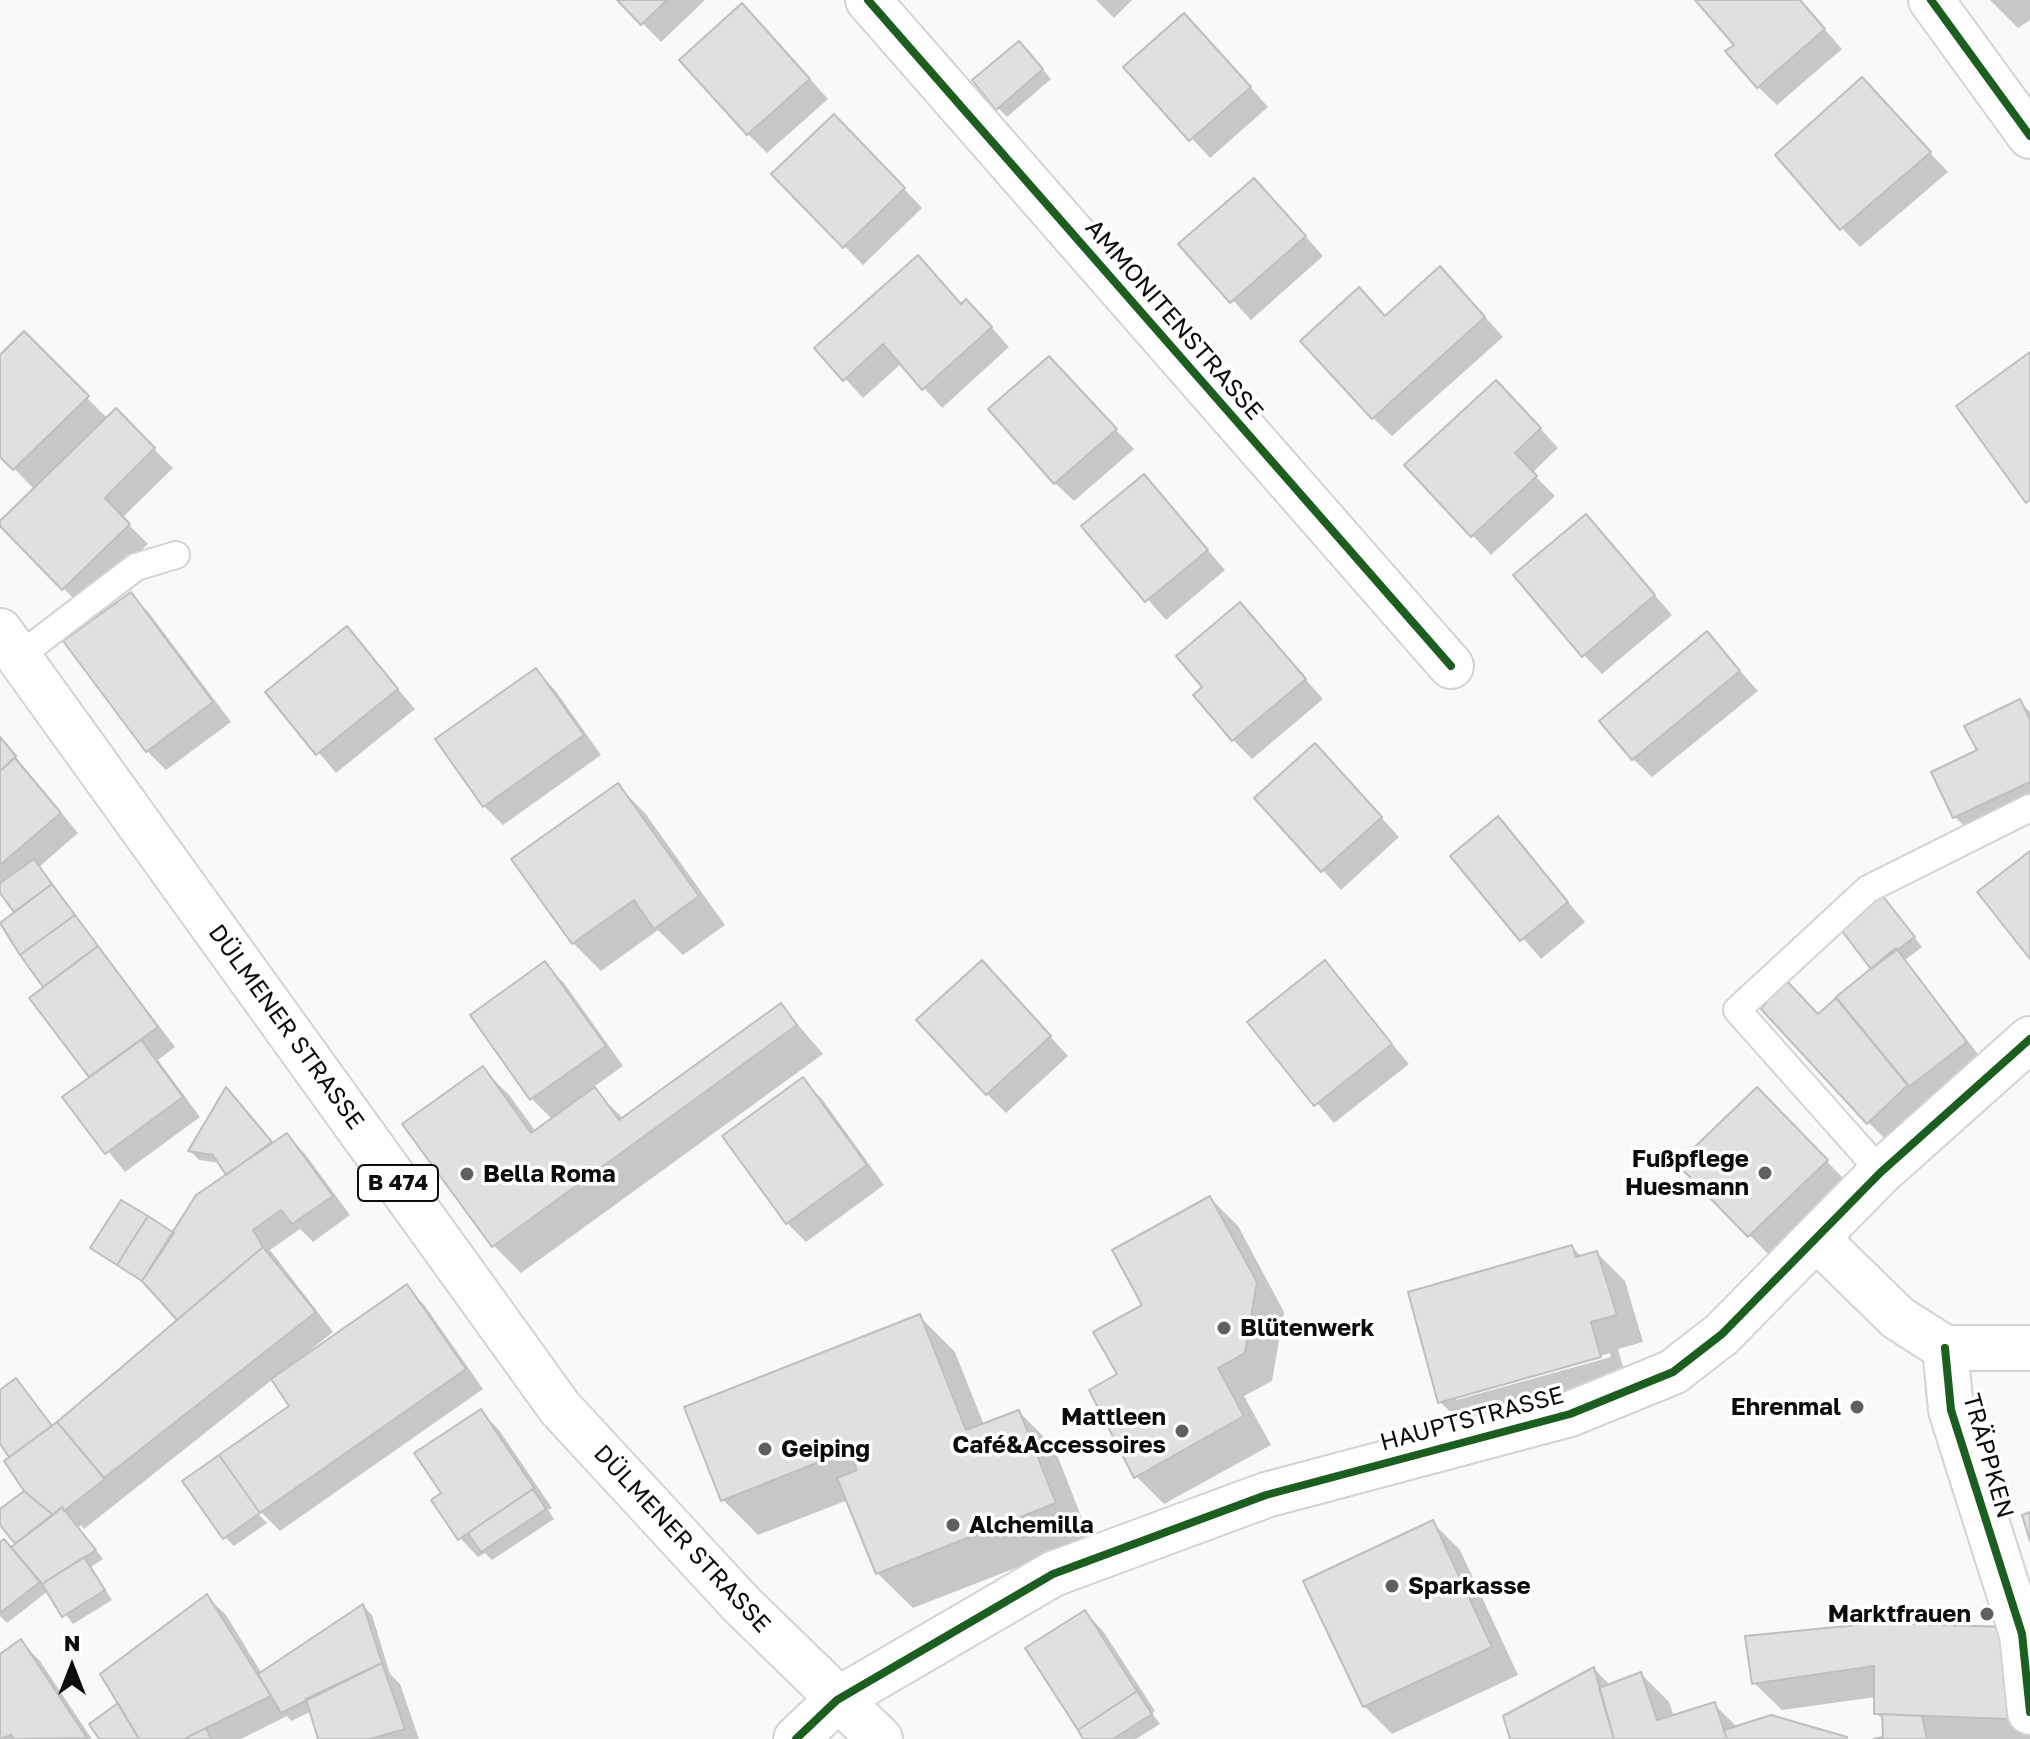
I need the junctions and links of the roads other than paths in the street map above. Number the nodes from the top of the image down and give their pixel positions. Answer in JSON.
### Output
{"nodes":[{"id":1,"x":868,"y":0,"type":"edge"},
{"id":2,"x":1931,"y":0,"type":"edge"},
{"id":3,"x":2030,"y":136,"type":"edge"},
{"id":4,"x":176,"y":555,"type":"dead end"},
{"id":5,"x":9,"y":644,"type":"edge"},
{"id":6,"x":1451,"y":666,"type":"dead end"},
{"id":7,"x":2030,"y":808,"type":"edge"},
{"id":8,"x":2030,"y":1039,"type":"edge"},
{"id":9,"x":1881,"y":1172,"type":"junction"},
{"id":10,"x":1818,"y":1240,"type":"junction"},
{"id":11,"x":1945,"y":1348,"type":"junction"},
{"id":12,"x":2030,"y":1348,"type":"edge"},
{"id":13,"x":837,"y":1700,"type":"junction"},
{"id":14,"x":2030,"y":1712,"type":"edge"},
{"id":15,"x":796,"y":1739,"type":"edge"},
{"id":16,"x":880,"y":1739,"type":"edge"}],
"edges":[{"from":1,"to":6,"type":"street","name":"AMMONITENSTRASSE"},
{"from":2,"to":3,"type":"street"},
{"from":4,"to":5,"type":"lane"},
{"from":5,"to":13,"type":"street","name":"DÜLMENER STRASSE","number":"B 474"},
{"from":7,"to":9,"type":"lane"},
{"from":8,"to":9,"type":"street","name":"HAUPTSTRASSE"},
{"from":9,"to":10,"type":"street","name":"HAUPTSTRASSE"},
{"from":10,"to":11,"type":"street"},
{"from":10,"to":13,"type":"street","name":"HAUPTSTRASSE"},
{"from":11,"to":12,"type":"street"},
{"from":11,"to":14,"type":"street","name":"TRÄPPKEN"},
{"from":13,"to":15,"type":"street","name":"HAUPTSTRASSE"},
{"from":13,"to":16,"type":"street","number":"B 474"}]}
